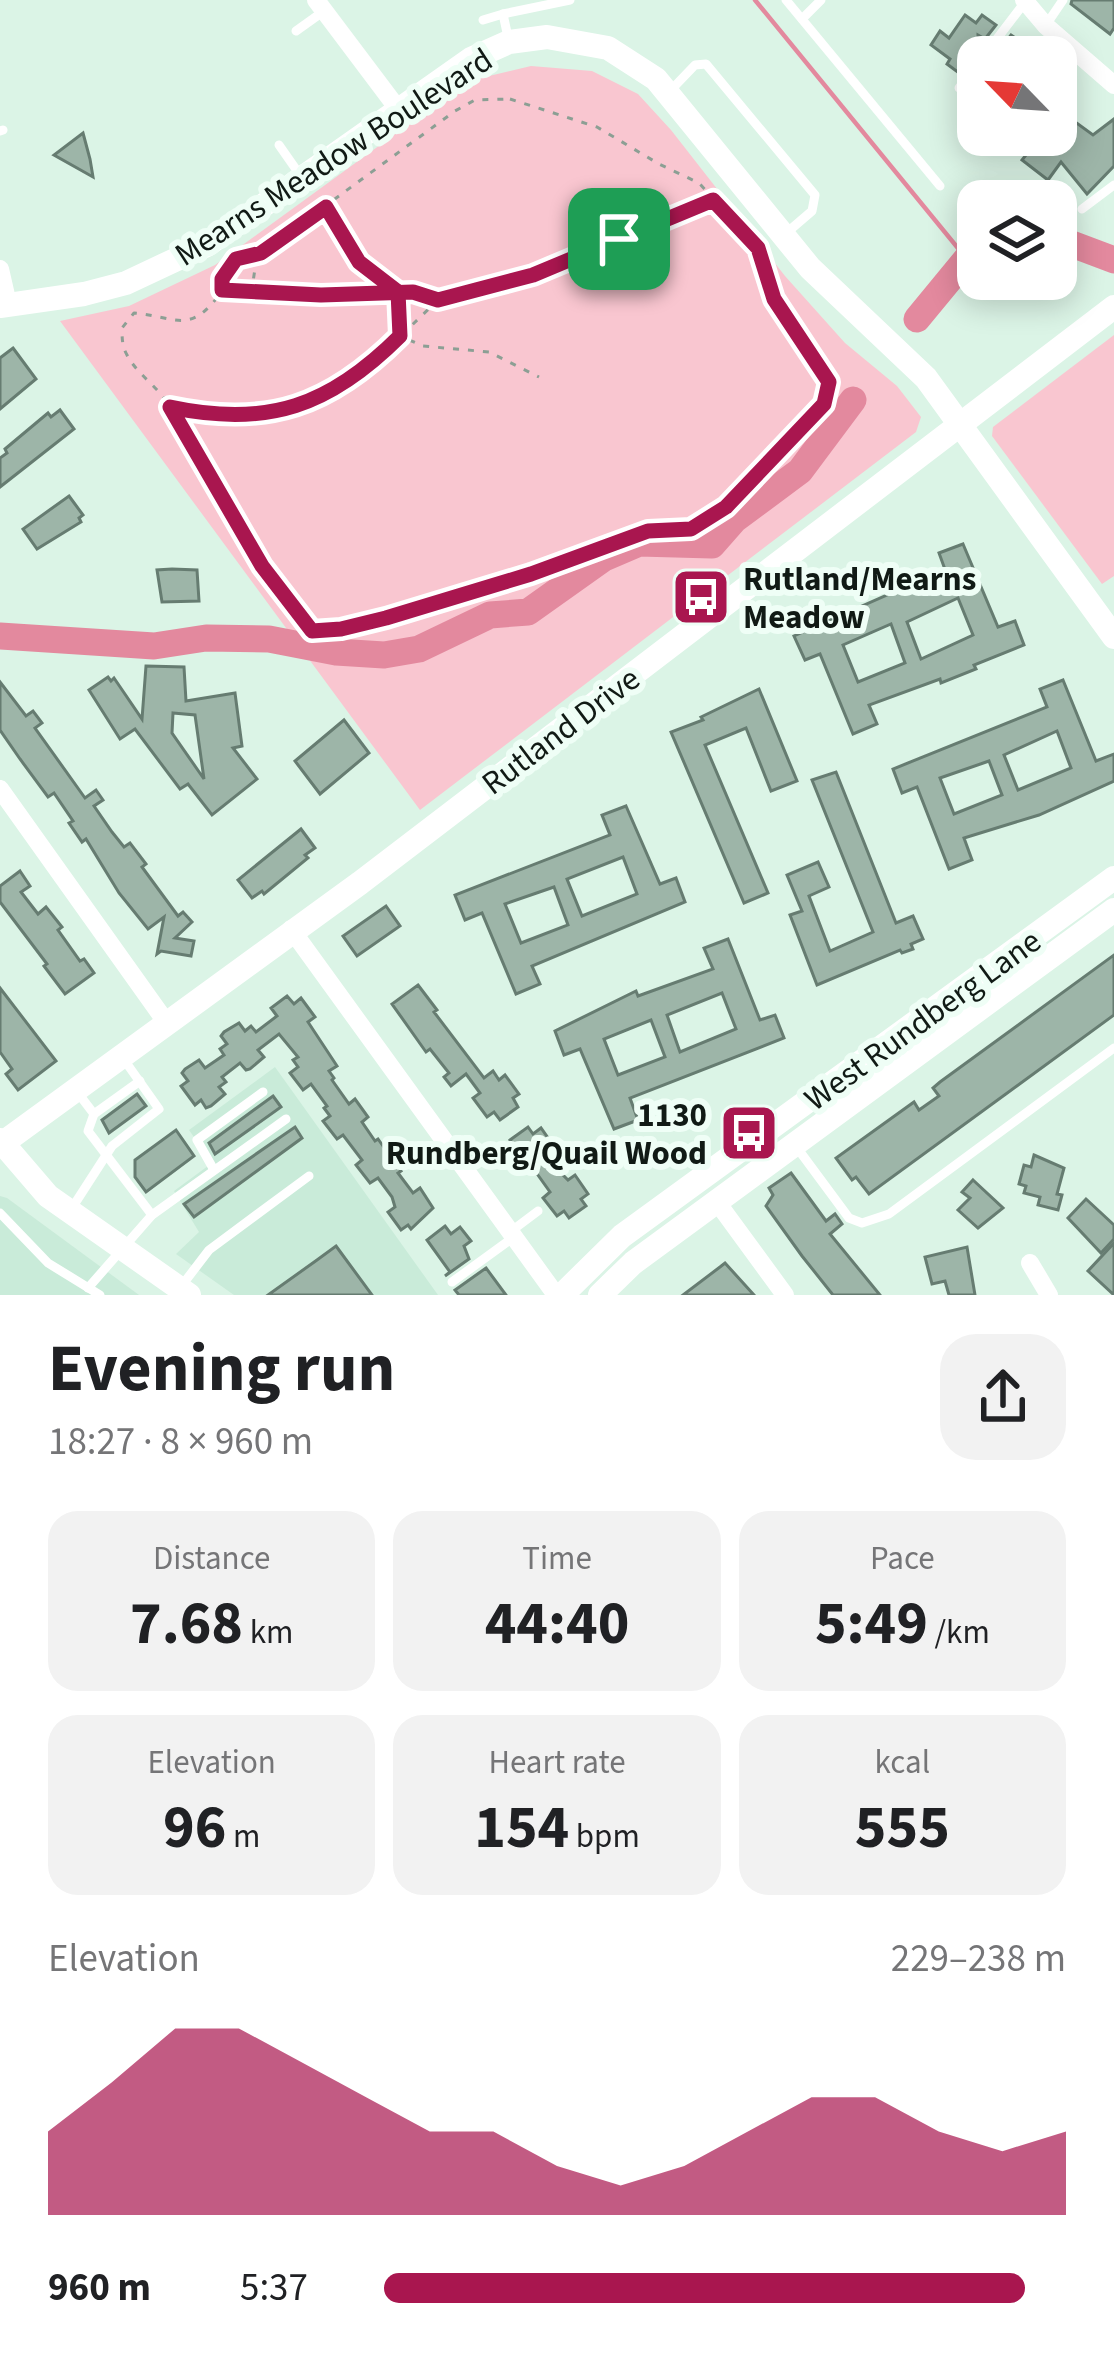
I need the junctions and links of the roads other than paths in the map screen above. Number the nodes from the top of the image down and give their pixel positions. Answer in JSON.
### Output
{"nodes":[{"id":1,"x":569,"y":0,"type":"edge"},
{"id":2,"x":786,"y":0,"type":"edge"},
{"id":3,"x":821,"y":0,"type":"edge"},
{"id":4,"x":1063,"y":0,"type":"edge"},
{"id":5,"x":1024,"y":1,"type":"edge"},
{"id":6,"x":320,"y":6,"type":"edge"},
{"id":7,"x":503,"y":14,"type":"junction"},
{"id":8,"x":802,"y":19,"type":"junction"},
{"id":9,"x":483,"y":20,"type":"dead end"},
{"id":10,"x":1046,"y":26,"type":"junction"},
{"id":11,"x":296,"y":32,"type":"dead end"},
{"id":12,"x":998,"y":36,"type":"edge"},
{"id":13,"x":509,"y":43,"type":"junction"},
{"id":14,"x":1114,"y":85,"type":"edge"},
{"id":15,"x":669,"y":92,"type":"junction"},
{"id":16,"x":398,"y":109,"type":"junction"},
{"id":17,"x":279,"y":145,"type":"dead end"},
{"id":18,"x":302,"y":178,"type":"junction"},
{"id":19,"x":1114,"y":184,"type":"edge"},
{"id":20,"x":940,"y":186,"type":"dead end"},
{"id":21,"x":1082,"y":209,"type":"dead end"},
{"id":22,"x":784,"y":235,"type":"junction"},
{"id":23,"x":0,"y":269,"type":"edge"},
{"id":24,"x":4,"y":305,"type":"edge"},
{"id":25,"x":1114,"y":307,"type":"edge"},
{"id":26,"x":959,"y":422,"type":"junction"},
{"id":27,"x":1114,"y":637,"type":"edge"},
{"id":28,"x":0,"y":789,"type":"edge"},
{"id":29,"x":1114,"y":878,"type":"edge"},
{"id":30,"x":1114,"y":910,"type":"edge"},
{"id":31,"x":291,"y":929,"type":"junction"},
{"id":32,"x":964,"y":1004,"type":"junction"},
{"id":33,"x":166,"y":1022,"type":"junction"},
{"id":34,"x":1114,"y":1048,"type":"edge"},
{"id":35,"x":121,"y":1055,"type":"junction"},
{"id":36,"x":140,"y":1081,"type":"junction"},
{"id":37,"x":75,"y":1089,"type":"junction"},
{"id":38,"x":262,"y":1092,"type":"dead end"},
{"id":39,"x":94,"y":1114,"type":"junction"},
{"id":40,"x":286,"y":1119,"type":"dead end"},
{"id":41,"x":1,"y":1142,"type":"edge"},
{"id":42,"x":795,"y":1145,"type":"junction"},
{"id":43,"x":107,"y":1154,"type":"junction"},
{"id":44,"x":214,"y":1170,"type":"junction"},
{"id":45,"x":309,"y":1175,"type":"dead end"},
{"id":46,"x":717,"y":1202,"type":"junction"},
{"id":47,"x":538,"y":1211,"type":"dead end"},
{"id":48,"x":69,"y":1212,"type":"junction"},
{"id":49,"x":0,"y":1213,"type":"edge"},
{"id":50,"x":152,"y":1215,"type":"junction"},
{"id":51,"x":512,"y":1235,"type":"junction"},
{"id":52,"x":121,"y":1248,"type":"junction"},
{"id":53,"x":1030,"y":1263,"type":"dead end"},
{"id":54,"x":452,"y":1282,"type":"dead end"},
{"id":55,"x":88,"y":1288,"type":"junction"},
{"id":56,"x":184,"y":1292,"type":"edge"},
{"id":57,"x":100,"y":1295,"type":"edge"},
{"id":58,"x":559,"y":1295,"type":"edge"},
{"id":59,"x":600,"y":1295,"type":"edge"},
{"id":60,"x":785,"y":1295,"type":"edge"},
{"id":61,"x":1049,"y":1295,"type":"edge"}],
"edges":[{"from":1,"to":7,"type":"lane"},
{"from":2,"to":8,"type":"lane"},
{"from":3,"to":8,"type":"lane"},
{"from":4,"to":10,"type":"lane"},
{"from":5,"to":10,"type":"street"},
{"from":5,"to":12,"type":"lane"},
{"from":6,"to":11,"type":"lane"},
{"from":6,"to":16,"type":"street"},
{"from":7,"to":9,"type":"lane"},
{"from":7,"to":13,"type":"lane"},
{"from":8,"to":20,"type":"lane"},
{"from":10,"to":14,"type":"street"},
{"from":13,"to":15,"type":"street","name":"Mearns Meadow Boulevard"},
{"from":13,"to":16,"type":"street","name":"Mearns Meadow Boulevard"},
{"from":15,"to":22,"type":"street","name":"Mearns Meadow Boulevard"},
{"from":15,"to":22,"type":"lane"},
{"from":16,"to":18,"type":"street","name":"Mearns Meadow Boulevard"},
{"from":17,"to":18,"type":"lane"},
{"from":18,"to":24,"type":"street","name":"Mearns Meadow Boulevard"},
{"from":19,"to":21,"type":"lane"},
{"from":22,"to":26,"type":"street","name":"Mearns Meadow Boulevard"},
{"from":23,"to":24,"type":"street"},
{"from":25,"to":26,"type":"street","name":"Rutland Drive"},
{"from":26,"to":27,"type":"street","name":"Mearns Meadow Boulevard"},
{"from":26,"to":31,"type":"street","name":"Rutland Drive"},
{"from":28,"to":33,"type":"street"},
{"from":29,"to":32,"type":"street","name":"West Rundberg Lane"},
{"from":30,"to":32,"type":"street","name":"West Rundberg Lane"},
{"from":31,"to":33,"type":"street","name":"Rutland Drive"},
{"from":31,"to":51,"type":"street"},
{"from":32,"to":42,"type":"street","name":"West Rundberg Lane"},
{"from":32,"to":58,"type":"street","name":"West Rundberg Lane"},
{"from":33,"to":35,"type":"street","name":"Rutland Drive"},
{"from":34,"to":42,"type":"lane"},
{"from":35,"to":36,"type":"lane"},
{"from":35,"to":37,"type":"street","name":"Rutland Drive"},
{"from":36,"to":39,"type":"lane"},
{"from":36,"to":43,"type":"lane"},
{"from":37,"to":39,"type":"lane"},
{"from":37,"to":41,"type":"street","name":"Rutland Drive"},
{"from":38,"to":44,"type":"lane"},
{"from":39,"to":43,"type":"lane"},
{"from":40,"to":44,"type":"lane"},
{"from":41,"to":48,"type":"street"},
{"from":42,"to":46,"type":"street","name":"West Rundberg Lane"},
{"from":43,"to":48,"type":"lane"},
{"from":43,"to":50,"type":"lane"},
{"from":44,"to":50,"type":"lane"},
{"from":45,"to":56,"type":"lane"},
{"from":46,"to":59,"type":"street","name":"West Rundberg Lane"},
{"from":46,"to":60,"type":"street"},
{"from":47,"to":51,"type":"lane"},
{"from":48,"to":52,"type":"street"},
{"from":49,"to":55,"type":"lane"},
{"from":50,"to":52,"type":"lane"},
{"from":51,"to":54,"type":"lane"},
{"from":51,"to":58,"type":"street"},
{"from":52,"to":55,"type":"lane"},
{"from":52,"to":56,"type":"street"},
{"from":53,"to":61,"type":"street"},
{"from":55,"to":57,"type":"lane"}]}
